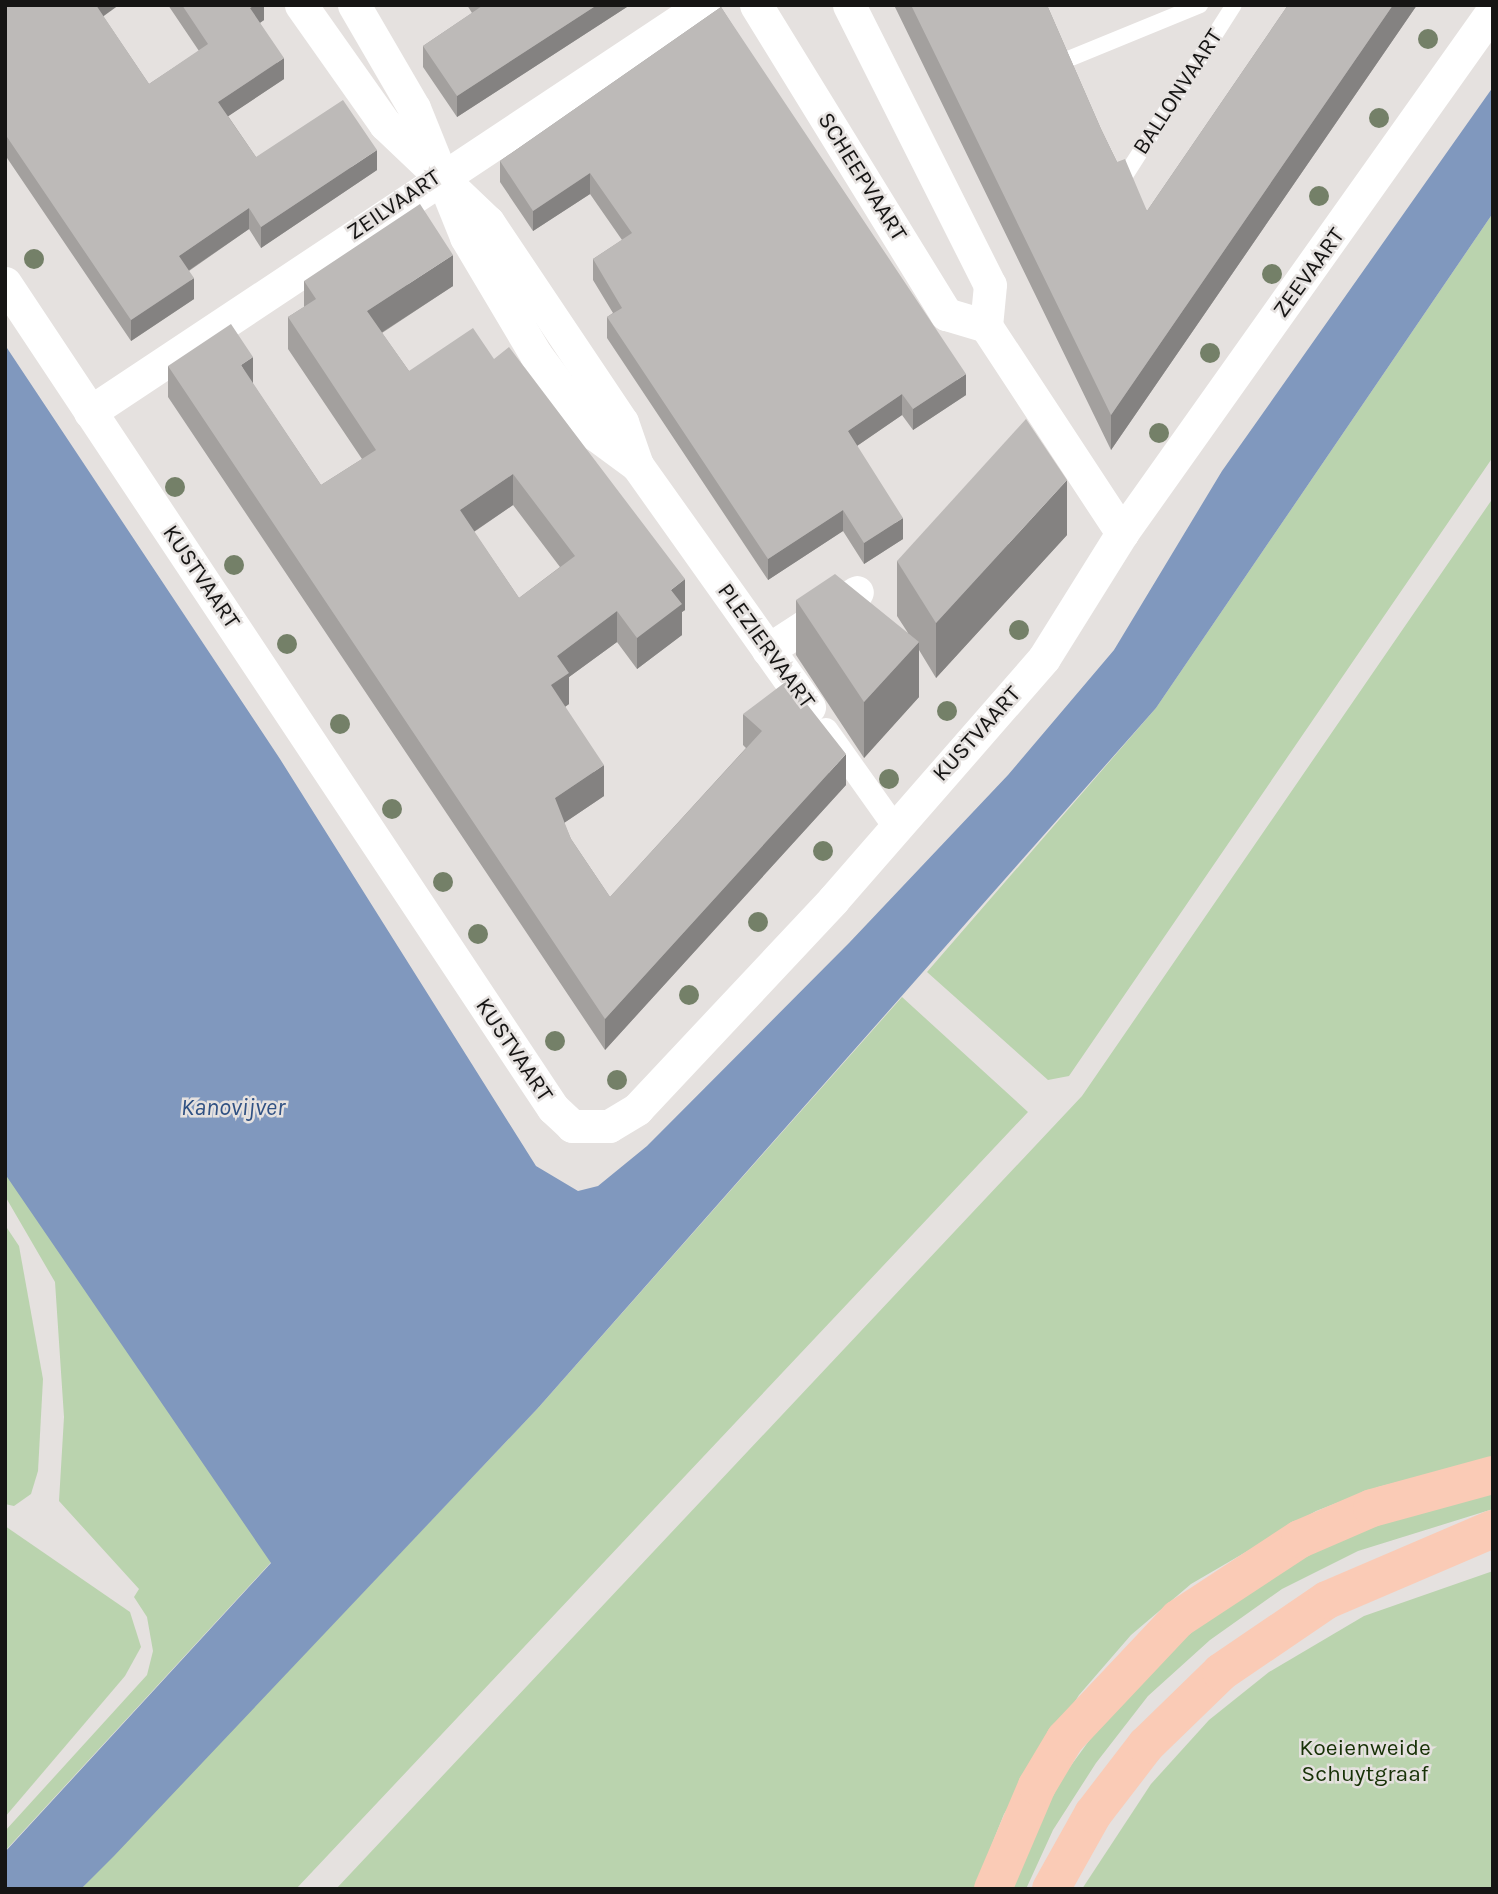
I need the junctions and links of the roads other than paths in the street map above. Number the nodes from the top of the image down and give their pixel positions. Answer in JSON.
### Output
{"nodes":[{"id":1,"x":301,"y":5,"type":"edge"},
{"id":2,"x":354,"y":5,"type":"edge"},
{"id":3,"x":703,"y":5,"type":"edge"},
{"id":4,"x":756,"y":5,"type":"edge"},
{"id":5,"x":849,"y":5,"type":"edge"},
{"id":6,"x":1200,"y":5,"type":"edge"},
{"id":7,"x":1234,"y":5,"type":"edge"},
{"id":8,"x":1493,"y":10,"type":"edge"},
{"id":9,"x":1066,"y":60,"type":"edge"},
{"id":10,"x":438,"y":175,"type":"junction"},
{"id":11,"x":1122,"y":179,"type":"edge"},
{"id":12,"x":5,"y":283,"type":"edge"},
{"id":13,"x":986,"y":326,"type":"junction"},
{"id":14,"x":90,"y":412,"type":"junction"},
{"id":15,"x":1122,"y":533,"type":"junction"},
{"id":16,"x":857,"y":592,"type":"edge"},
{"id":17,"x":768,"y":650,"type":"junction"},
{"id":18,"x":809,"y":707,"type":"joint"},
{"id":19,"x":895,"y":827,"type":"junction"},
{"id":20,"x":1493,"y":1475,"type":"edge"},
{"id":21,"x":1493,"y":1529,"type":"edge"},
{"id":22,"x":1447,"y":1553,"type":"junction"},
{"id":23,"x":1493,"y":1553,"type":"edge"},
{"id":24,"x":993,"y":1889,"type":"edge"},
{"id":25,"x":1051,"y":1889,"type":"edge"}],
"edges":[{"from":1,"to":10,"type":"street","name":"PLEZIERVAART"},
{"from":2,"to":10,"type":"street","name":"PLEZIERVAART"},
{"from":3,"to":10,"type":"street","name":"ZEILVAART"},
{"from":4,"to":13,"type":"street","name":"SCHEEPVAART"},
{"from":5,"to":13,"type":"street"},
{"from":6,"to":9,"type":"lane","name":"BALLONVAART"},
{"from":7,"to":11,"type":"lane","name":"BALLONVAART"},
{"from":8,"to":15,"type":"street","name":"ZEEVAART"},
{"from":10,"to":14,"type":"street","name":"ZEILVAART"},
{"from":10,"to":17,"type":"street","name":"PLEZIERVAART"},
{"from":12,"to":14,"type":"street","name":"KUSTVAART"},
{"from":13,"to":15,"type":"street"},
{"from":14,"to":19,"type":"street","name":"KUSTVAART"},
{"from":15,"to":19,"type":"street","name":"KUSTVAART"},
{"from":16,"to":17,"type":"street"},
{"from":17,"to":18,"type":"street","name":"PLEZIERVAART"},
{"from":18,"to":19,"type":"street","name":"PLEZIERVAART"},
{"from":20,"to":24,"type":"main road"},
{"from":21,"to":22,"type":"main road"},
{"from":22,"to":23,"type":"main road"},
{"from":22,"to":25,"type":"main road"}]}
